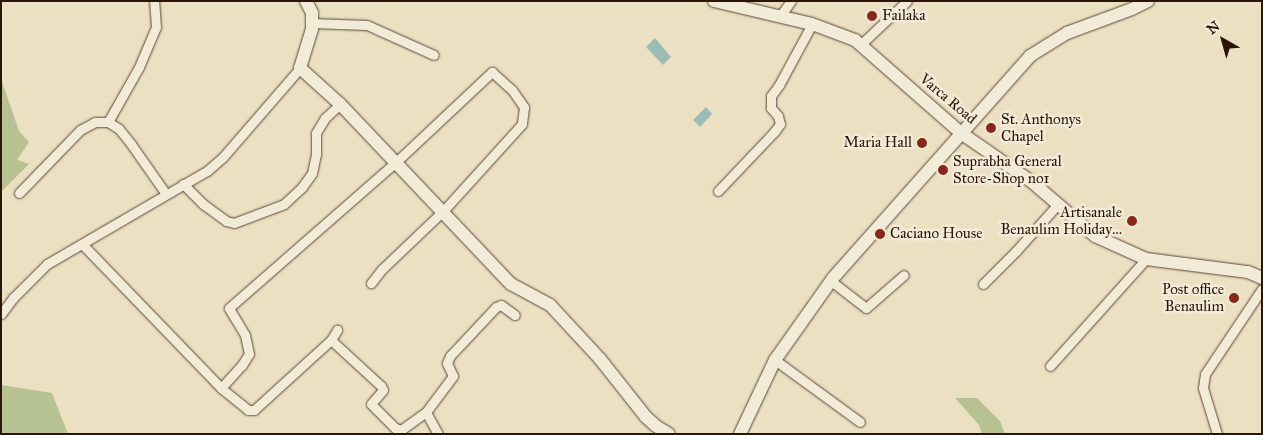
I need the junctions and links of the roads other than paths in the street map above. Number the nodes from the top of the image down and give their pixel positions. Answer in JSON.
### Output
{"nodes":[{"id":1,"x":154,"y":1,"type":"edge"},
{"id":2,"x":306,"y":1,"type":"edge"},
{"id":3,"x":714,"y":1,"type":"edge"},
{"id":4,"x":791,"y":1,"type":"edge"},
{"id":5,"x":906,"y":1,"type":"edge"},
{"id":6,"x":1148,"y":1,"type":"edge"},
{"id":7,"x":780,"y":16,"type":"junction"},
{"id":8,"x":312,"y":24,"type":"junction"},
{"id":9,"x":812,"y":24,"type":"junction"},
{"id":10,"x":860,"y":45,"type":"junction"},
{"id":11,"x":434,"y":55,"type":"dead end"},
{"id":12,"x":300,"y":68,"type":"junction"},
{"id":13,"x":340,"y":104,"type":"junction"},
{"id":14,"x":108,"y":122,"type":"junction"},
{"id":15,"x":961,"y":134,"type":"junction"},
{"id":16,"x":396,"y":162,"type":"junction"},
{"id":17,"x":183,"y":184,"type":"junction"},
{"id":18,"x":718,"y":191,"type":"dead end"},
{"id":19,"x":19,"y":193,"type":"dead end"},
{"id":20,"x":166,"y":194,"type":"junction"},
{"id":21,"x":1058,"y":204,"type":"junction"},
{"id":22,"x":442,"y":211,"type":"junction"},
{"id":23,"x":83,"y":245,"type":"junction"},
{"id":24,"x":1146,"y":259,"type":"junction"},
{"id":25,"x":904,"y":275,"type":"dead end"},
{"id":26,"x":1262,"y":278,"type":"edge"},
{"id":27,"x":831,"y":281,"type":"junction"},
{"id":28,"x":371,"y":283,"type":"dead end"},
{"id":29,"x":983,"y":284,"type":"dead end"},
{"id":30,"x":1262,"y":289,"type":"edge"},
{"id":31,"x":1,"y":314,"type":"edge"},
{"id":32,"x":515,"y":315,"type":"dead end"},
{"id":33,"x":338,"y":330,"type":"dead end"},
{"id":34,"x":331,"y":340,"type":"junction"},
{"id":35,"x":775,"y":360,"type":"junction"},
{"id":36,"x":1050,"y":366,"type":"dead end"},
{"id":37,"x":221,"y":388,"type":"junction"},
{"id":38,"x":426,"y":412,"type":"junction"},
{"id":39,"x":860,"y":422,"type":"dead end"},
{"id":40,"x":438,"y":434,"type":"edge"},
{"id":41,"x":669,"y":434,"type":"edge"},
{"id":42,"x":740,"y":434,"type":"edge"},
{"id":43,"x":1217,"y":434,"type":"edge"}],
"edges":[{"from":1,"to":14,"type":"street"},
{"from":2,"to":8,"type":"street"},
{"from":3,"to":7,"type":"street","name":"Varca Road"},
{"from":4,"to":7,"type":"street"},
{"from":5,"to":10,"type":"street"},
{"from":6,"to":15,"type":"street"},
{"from":7,"to":9,"type":"street","name":"Varca Road"},
{"from":8,"to":11,"type":"street"},
{"from":8,"to":12,"type":"street"},
{"from":9,"to":10,"type":"street","name":"Varca Road"},
{"from":9,"to":18,"type":"street"},
{"from":10,"to":15,"type":"street","name":"Varca Road"},
{"from":12,"to":13,"type":"street"},
{"from":12,"to":17,"type":"street"},
{"from":13,"to":16,"type":"street"},
{"from":13,"to":17,"type":"street"},
{"from":14,"to":19,"type":"street"},
{"from":14,"to":20,"type":"street"},
{"from":15,"to":21,"type":"street","name":"Varca Road"},
{"from":15,"to":27,"type":"street"},
{"from":16,"to":22,"type":"street"},
{"from":16,"to":22,"type":"street"},
{"from":16,"to":37,"type":"street"},
{"from":17,"to":20,"type":"street"},
{"from":20,"to":23,"type":"street"},
{"from":21,"to":24,"type":"street","name":"Varca Road"},
{"from":21,"to":29,"type":"street"},
{"from":22,"to":28,"type":"street"},
{"from":22,"to":41,"type":"street"},
{"from":23,"to":31,"type":"street"},
{"from":23,"to":37,"type":"street"},
{"from":24,"to":26,"type":"street","name":"Varca Road"},
{"from":24,"to":36,"type":"street"},
{"from":25,"to":27,"type":"street"},
{"from":27,"to":35,"type":"street"},
{"from":30,"to":43,"type":"street"},
{"from":32,"to":38,"type":"street"},
{"from":33,"to":34,"type":"street"},
{"from":34,"to":37,"type":"street"},
{"from":34,"to":38,"type":"street"},
{"from":35,"to":39,"type":"street"},
{"from":35,"to":42,"type":"street"},
{"from":38,"to":40,"type":"street"}]}
